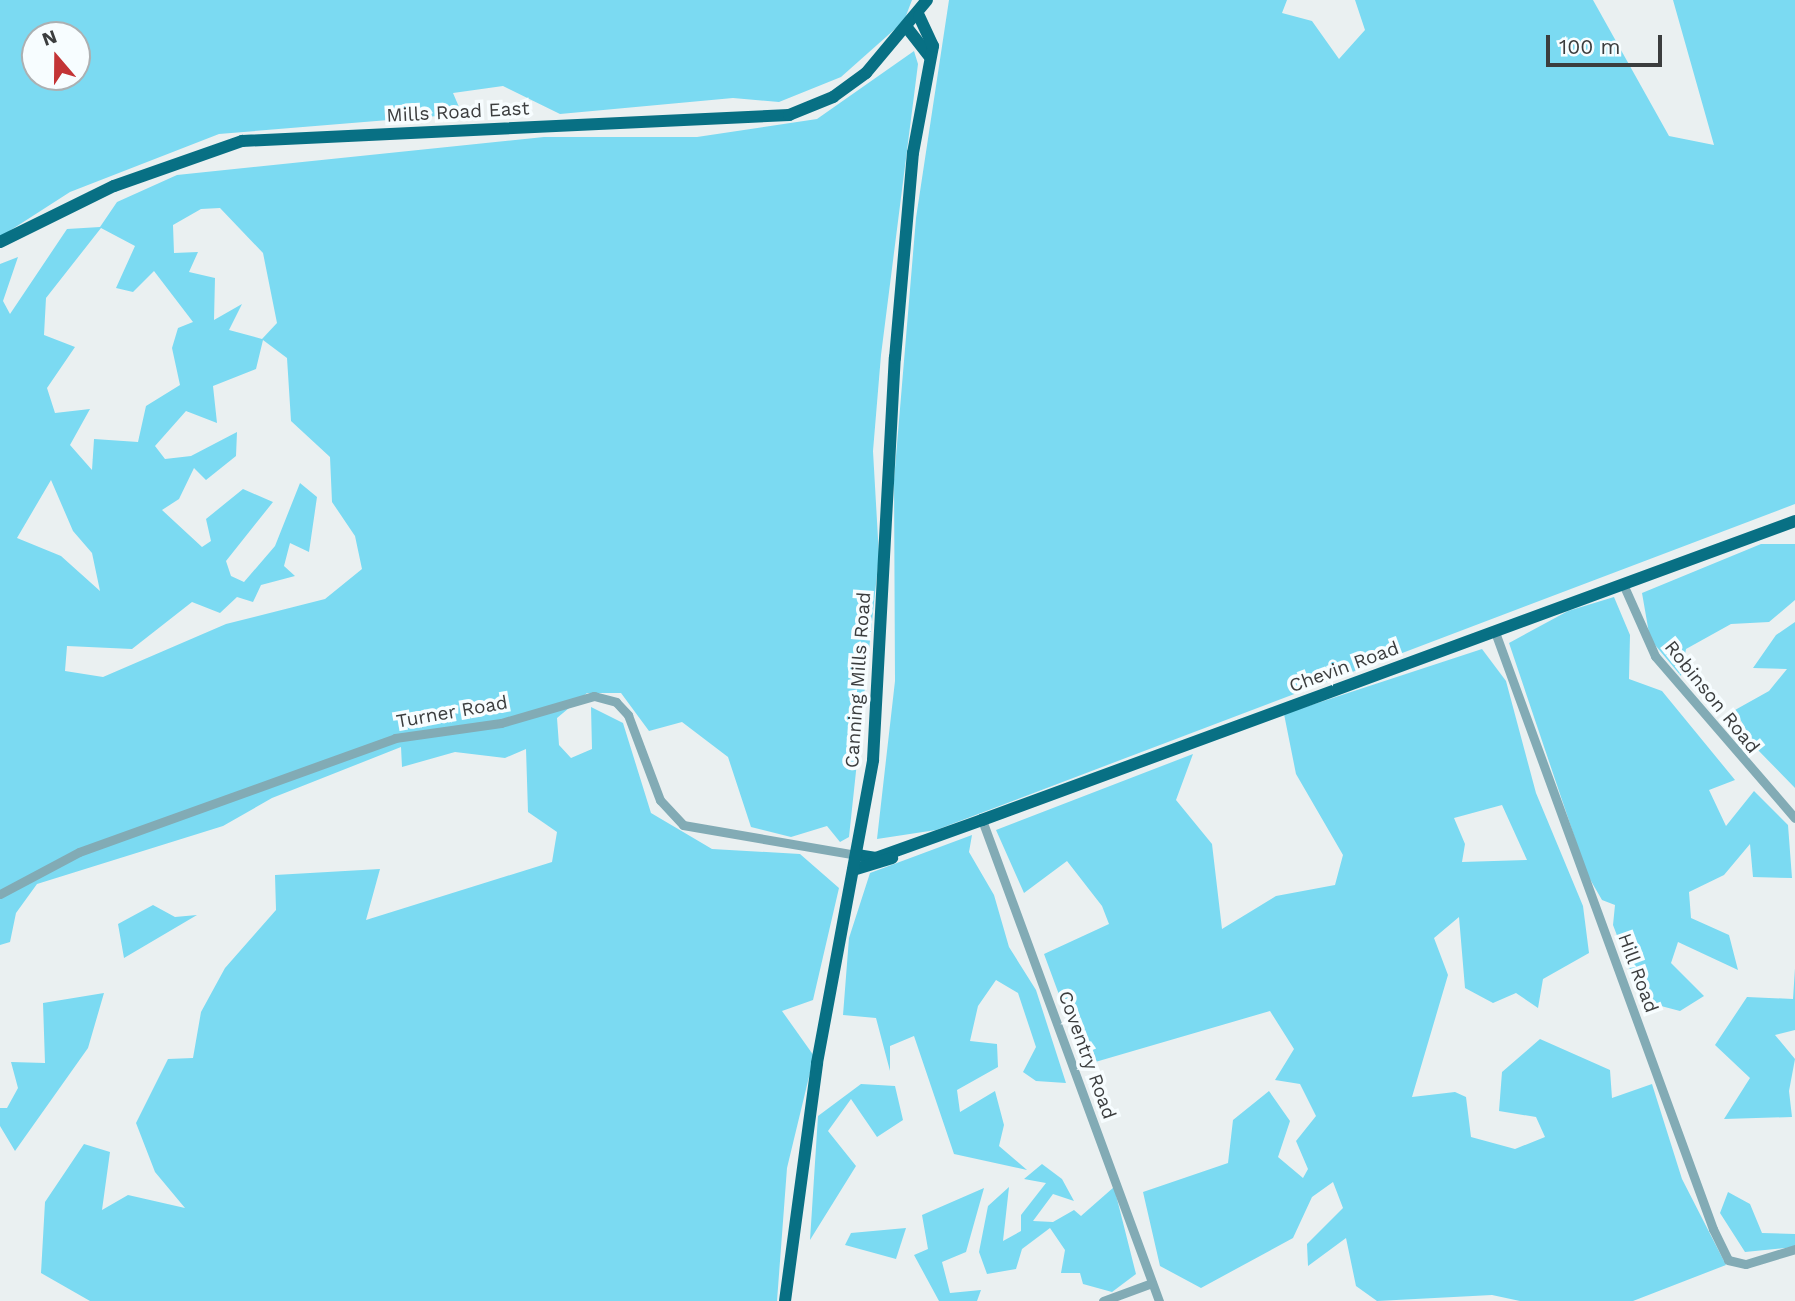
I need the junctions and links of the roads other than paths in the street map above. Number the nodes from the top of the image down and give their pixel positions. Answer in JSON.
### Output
{"nodes":[{"id":1,"x":928,"y":0,"type":"edge"},
{"id":2,"x":919,"y":16,"type":"junction"},
{"id":3,"x":908,"y":29,"type":"junction"},
{"id":4,"x":930,"y":58,"type":"junction"},
{"id":5,"x":0,"y":242,"type":"edge"},
{"id":6,"x":1795,"y":521,"type":"edge"},
{"id":7,"x":1623,"y":584,"type":"junction"},
{"id":8,"x":1495,"y":632,"type":"junction"},
{"id":9,"x":1795,"y":818,"type":"edge"},
{"id":10,"x":982,"y":820,"type":"junction"},
{"id":11,"x":906,"y":847,"type":"junction"},
{"id":12,"x":857,"y":855,"type":"junction"},
{"id":13,"x":853,"y":870,"type":"junction"},
{"id":14,"x":0,"y":894,"type":"edge"},
{"id":15,"x":1795,"y":1249,"type":"edge"},
{"id":16,"x":1152,"y":1283,"type":"junction"},
{"id":17,"x":785,"y":1301,"type":"edge"},
{"id":18,"x":1103,"y":1301,"type":"edge"},
{"id":19,"x":1158,"y":1301,"type":"edge"}],
"edges":[{"from":1,"to":2,"type":"main road"},
{"from":2,"to":3,"type":"main road"},
{"from":2,"to":4,"type":"main road","name":"Canning Mills Road"},
{"from":3,"to":4,"type":"main road"},
{"from":3,"to":5,"type":"main road","name":"Mills Road East"},
{"from":4,"to":12,"type":"main road","name":"Canning Mills Road"},
{"from":6,"to":7,"type":"main road","name":"Chevin Road"},
{"from":7,"to":8,"type":"main road","name":"Chevin Road"},
{"from":7,"to":9,"type":"street","name":"Robinson Road"},
{"from":8,"to":10,"type":"main road","name":"Chevin Road"},
{"from":8,"to":15,"type":"street","name":"Hill Road"},
{"from":10,"to":11,"type":"main road","name":"Chevin Road"},
{"from":10,"to":16,"type":"street","name":"Coventry Road"},
{"from":11,"to":12,"type":"main road","name":"Chevin Road"},
{"from":11,"to":13,"type":"main road","name":"Chevin Road"},
{"from":12,"to":13,"type":"main road","name":"Canning Mills Road"},
{"from":12,"to":14,"type":"street","name":"Turner Road"},
{"from":13,"to":17,"type":"main road","name":"Canning Mills Road"},
{"from":16,"to":18,"type":"street"},
{"from":16,"to":19,"type":"street","name":"Coventry Road"}]}
